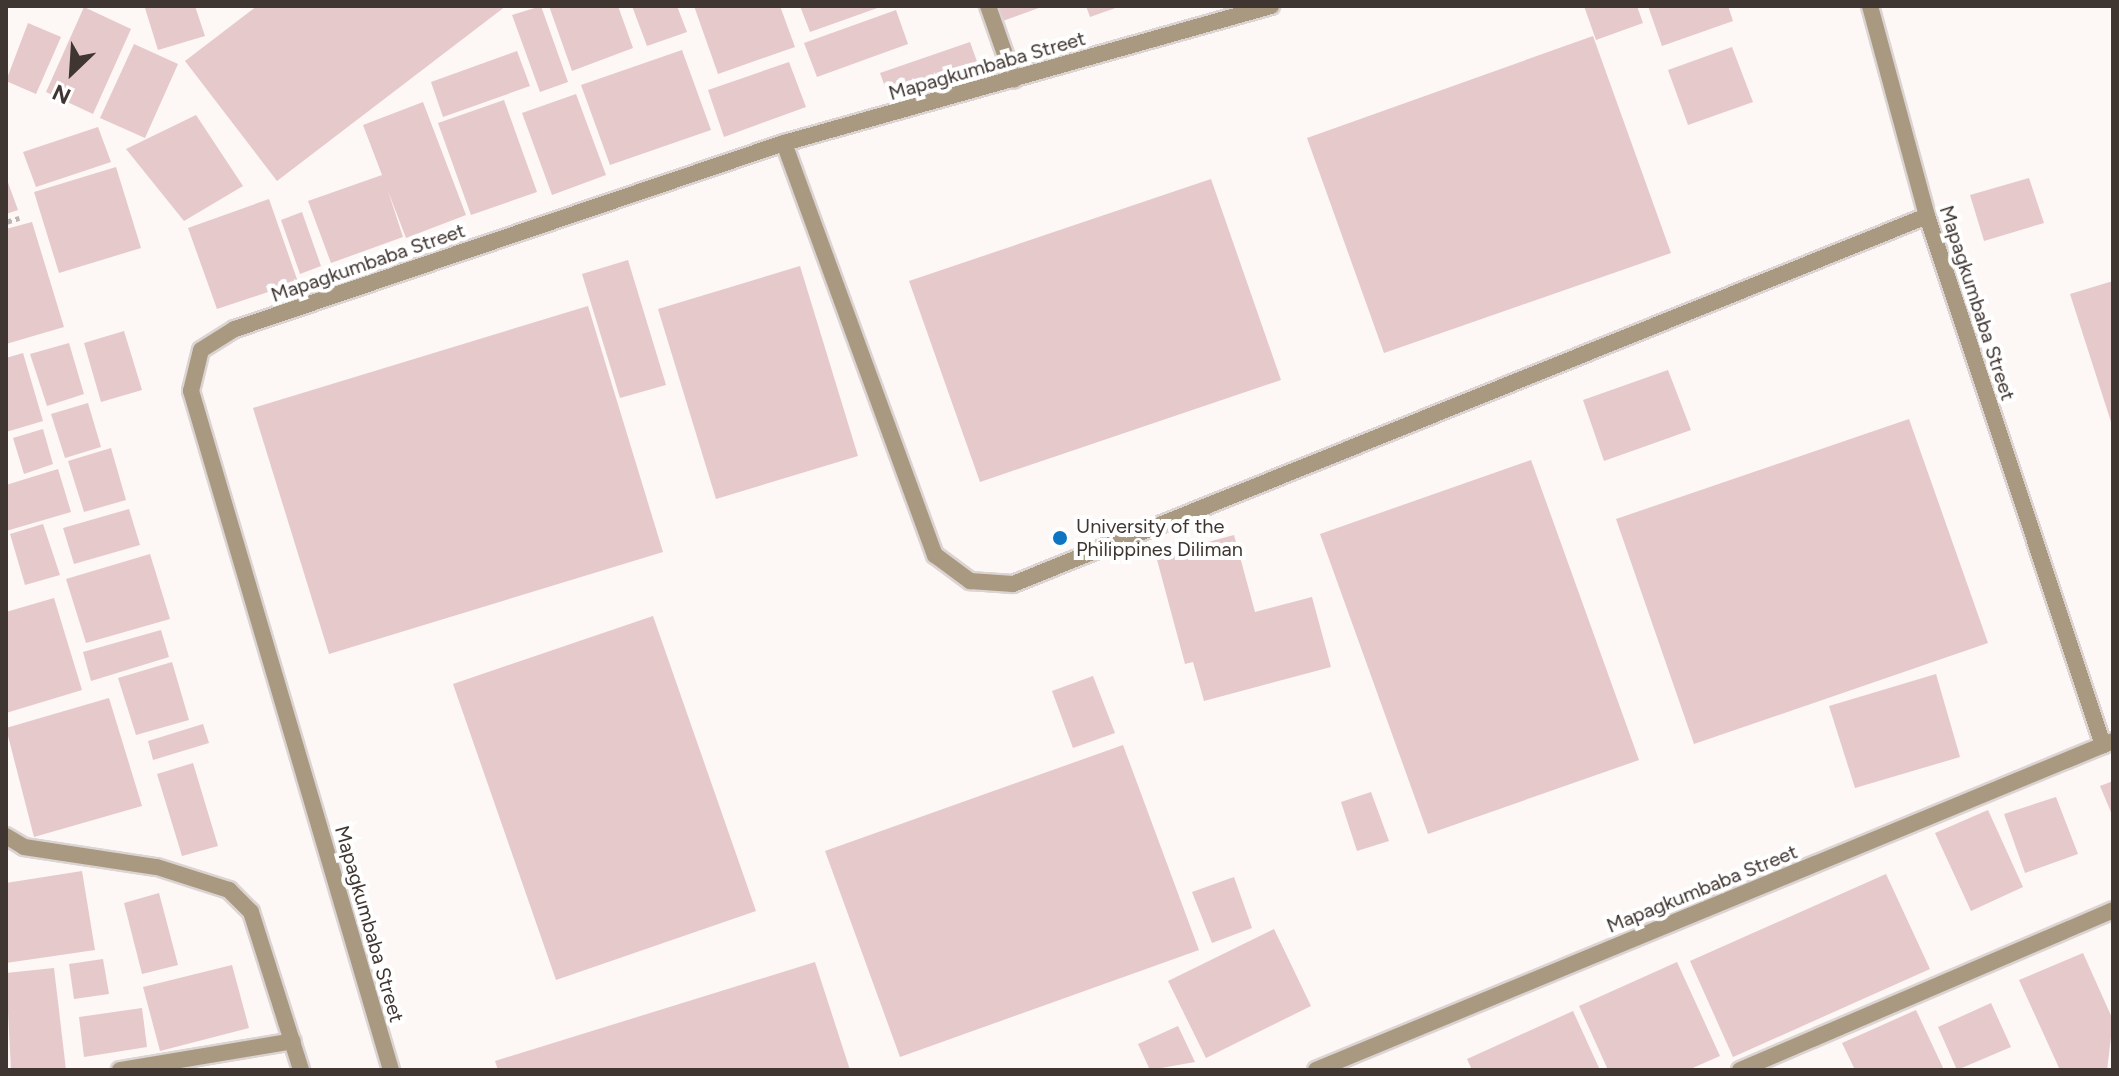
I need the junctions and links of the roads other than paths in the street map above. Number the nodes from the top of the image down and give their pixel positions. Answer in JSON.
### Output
{"nodes":[{"id":1,"x":988,"y":6,"type":"edge"},
{"id":2,"x":1271,"y":6,"type":"edge"},
{"id":3,"x":1870,"y":6,"type":"edge"},
{"id":4,"x":1014,"y":80,"type":"junction"},
{"id":5,"x":784,"y":143,"type":"junction"},
{"id":6,"x":1927,"y":216,"type":"junction"},
{"id":7,"x":2108,"y":743,"type":"edge"},
{"id":8,"x":6,"y":836,"type":"edge"},
{"id":9,"x":2113,"y":910,"type":"edge"},
{"id":10,"x":293,"y":1041,"type":"junction"},
{"id":11,"x":120,"y":1070,"type":"edge"},
{"id":12,"x":301,"y":1070,"type":"edge"},
{"id":13,"x":391,"y":1070,"type":"edge"},
{"id":14,"x":1316,"y":1070,"type":"edge"},
{"id":15,"x":1740,"y":1070,"type":"edge"}],
"edges":[{"from":1,"to":4,"type":"street"},
{"from":2,"to":4,"type":"street","name":"Mapagkumbaba Street"},
{"from":3,"to":6,"type":"street","name":"Mapagkumbaba Street"},
{"from":4,"to":5,"type":"street","name":"Mapagkumbaba Street"},
{"from":5,"to":6,"type":"street"},
{"from":5,"to":13,"type":"street","name":"Mapagkumbaba Street"},
{"from":6,"to":7,"type":"street","name":"Mapagkumbaba Street"},
{"from":7,"to":14,"type":"street","name":"Mapagkumbaba Street"},
{"from":8,"to":10,"type":"street"},
{"from":9,"to":15,"type":"street"},
{"from":10,"to":11,"type":"street"},
{"from":10,"to":12,"type":"street"}]}
